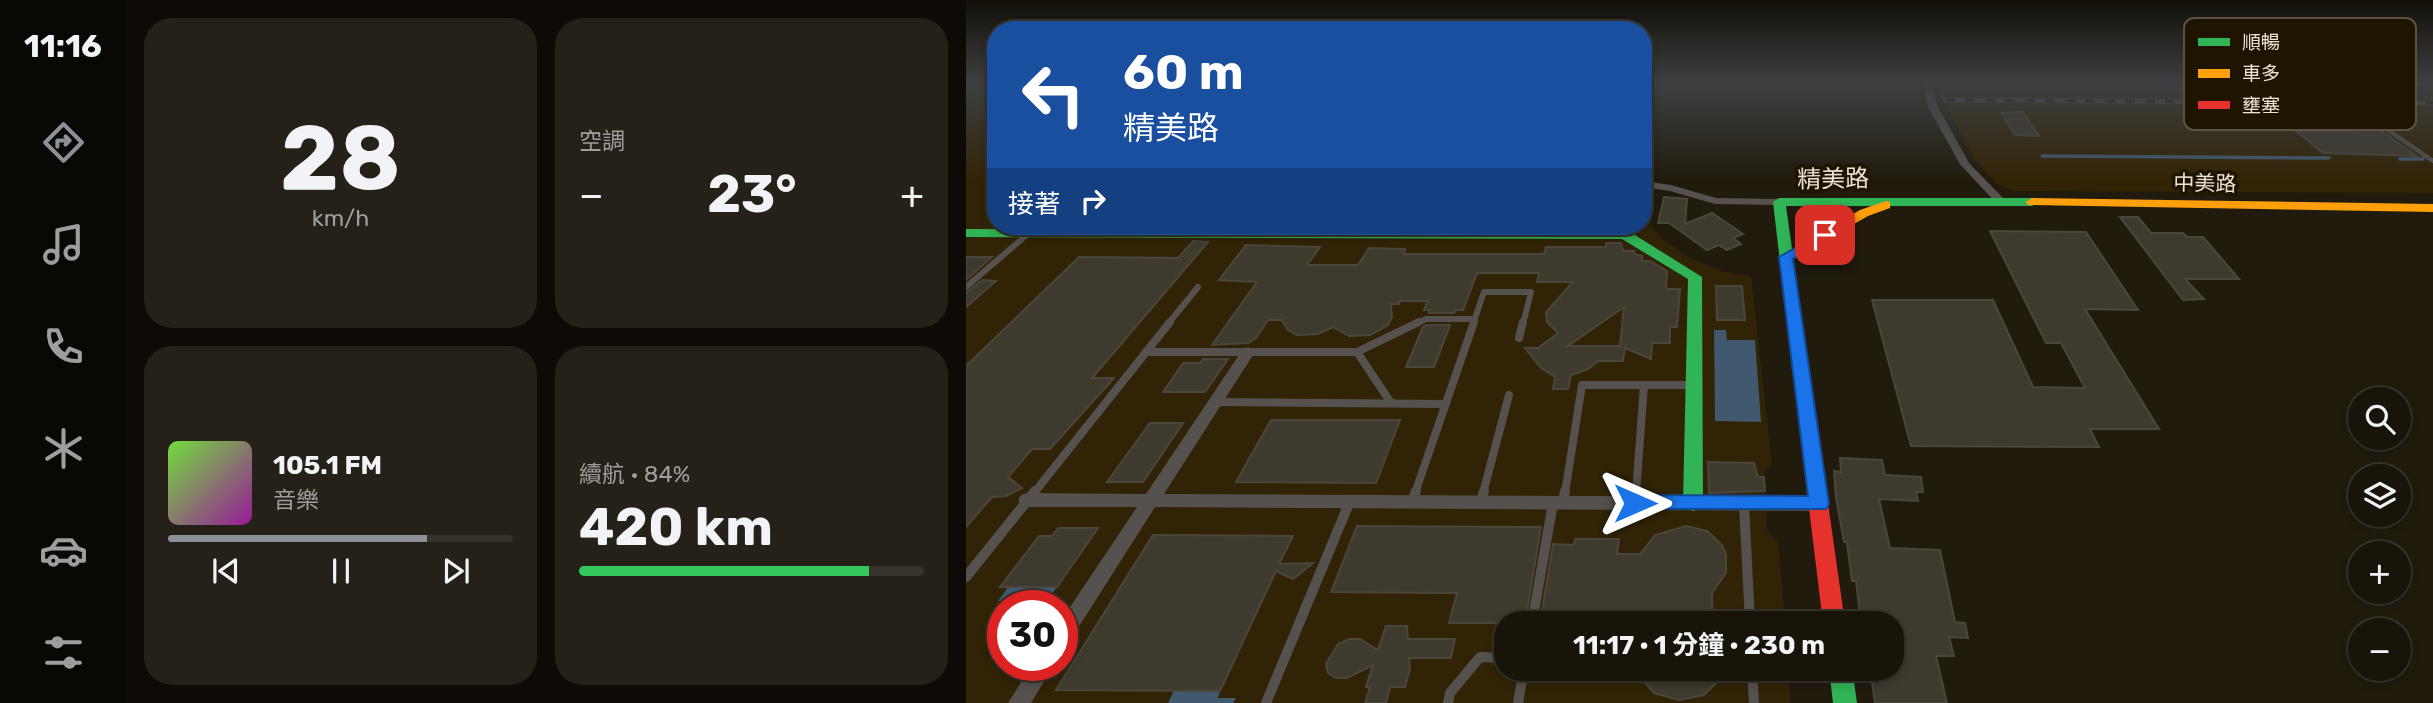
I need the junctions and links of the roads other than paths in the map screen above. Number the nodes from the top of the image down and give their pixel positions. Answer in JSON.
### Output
{"nodes":[{"id":1,"x":1937,"y":115,"type":"edge"},
{"id":2,"x":2388,"y":130,"type":"edge"},
{"id":3,"x":2433,"y":160,"type":"edge"},
{"id":4,"x":1652,"y":185,"type":"edge"},
{"id":5,"x":1897,"y":201,"type":"junction"},
{"id":6,"x":1977,"y":201,"type":"joint"},
{"id":7,"x":2000,"y":201,"type":"junction"},
{"id":8,"x":1779,"y":202,"type":"junction"},
{"id":9,"x":2433,"y":208,"type":"edge"},
{"id":10,"x":966,"y":233,"type":"edge"},
{"id":11,"x":987,"y":233,"type":"edge"},
{"id":12,"x":1027,"y":235,"type":"edge"},
{"id":13,"x":1426,"y":235,"type":"edge"},
{"id":14,"x":1786,"y":257,"type":"junction"},
{"id":15,"x":966,"y":287,"type":"edge"},
{"id":16,"x":1198,"y":287,"type":"dead end"},
{"id":17,"x":1475,"y":319,"type":"junction"},
{"id":18,"x":1519,"y":338,"type":"dead end"},
{"id":19,"x":1146,"y":352,"type":"junction"},
{"id":20,"x":1248,"y":352,"type":"junction"},
{"id":21,"x":1357,"y":352,"type":"junction"},
{"id":22,"x":1644,"y":385,"type":"junction"},
{"id":23,"x":1694,"y":386,"type":"junction"},
{"id":24,"x":1509,"y":395,"type":"dead end"},
{"id":25,"x":1215,"y":402,"type":"junction"},
{"id":26,"x":1391,"y":403,"type":"junction"},
{"id":27,"x":1446,"y":404,"type":"junction"},
{"id":28,"x":1027,"y":500,"type":"junction"},
{"id":29,"x":1151,"y":500,"type":"junction"},
{"id":30,"x":1350,"y":502,"type":"junction"},
{"id":31,"x":1412,"y":502,"type":"junction"},
{"id":32,"x":1480,"y":502,"type":"junction"},
{"id":33,"x":1558,"y":503,"type":"junction"},
{"id":34,"x":1635,"y":503,"type":"junction"},
{"id":35,"x":1693,"y":503,"type":"junction"},
{"id":36,"x":1744,"y":504,"type":"junction"},
{"id":37,"x":1819,"y":504,"type":"junction"},
{"id":38,"x":966,"y":577,"type":"edge"},
{"id":39,"x":1535,"y":611,"type":"edge"},
{"id":40,"x":1749,"y":611,"type":"edge"},
{"id":41,"x":1832,"y":611,"type":"edge"},
{"id":42,"x":1078,"y":612,"type":"edge"},
{"id":43,"x":1494,"y":657,"type":"edge"},
{"id":44,"x":1033,"y":681,"type":"edge"},
{"id":45,"x":1522,"y":681,"type":"edge"},
{"id":46,"x":1753,"y":681,"type":"edge"},
{"id":47,"x":1842,"y":681,"type":"edge"},
{"id":48,"x":1019,"y":703,"type":"edge"},
{"id":49,"x":1266,"y":703,"type":"edge"},
{"id":50,"x":1448,"y":703,"type":"edge"},
{"id":51,"x":1518,"y":703,"type":"edge"},
{"id":52,"x":1754,"y":703,"type":"edge"},
{"id":53,"x":1845,"y":703,"type":"edge"}],
"edges":[{"from":1,"to":7,"type":"street"},
{"from":2,"to":3,"type":"lane"},
{"from":4,"to":8,"type":"street"},
{"from":5,"to":6,"type":"main road","name":"精美路"},
{"from":5,"to":8,"type":"main road","name":"精美路"},
{"from":5,"to":14,"type":"main road"},
{"from":6,"to":7,"type":"main road","name":"中美路"},
{"from":7,"to":9,"type":"main road","name":"中美路"},
{"from":8,"to":14,"type":"main road","name":"精美路"},
{"from":10,"to":11,"type":"main road"},
{"from":12,"to":15,"type":"lane"},
{"from":13,"to":23,"type":"main road"},
{"from":14,"to":37,"type":"main road","name":"精美路"},
{"from":16,"to":19,"type":"lane"},
{"from":17,"to":18,"type":"lane"},
{"from":17,"to":21,"type":"lane"},
{"from":17,"to":27,"type":"lane"},
{"from":19,"to":20,"type":"lane"},
{"from":19,"to":28,"type":"lane"},
{"from":20,"to":21,"type":"lane"},
{"from":20,"to":25,"type":"street"},
{"from":21,"to":26,"type":"lane"},
{"from":22,"to":23,"type":"lane"},
{"from":22,"to":33,"type":"lane"},
{"from":22,"to":34,"type":"lane"},
{"from":23,"to":35,"type":"main road"},
{"from":24,"to":32,"type":"lane"},
{"from":25,"to":26,"type":"lane"},
{"from":25,"to":29,"type":"street"},
{"from":26,"to":27,"type":"lane"},
{"from":27,"to":31,"type":"lane"},
{"from":28,"to":29,"type":"street"},
{"from":28,"to":38,"type":"lane"},
{"from":29,"to":30,"type":"street"},
{"from":29,"to":42,"type":"street"},
{"from":30,"to":31,"type":"street"},
{"from":30,"to":49,"type":"lane"},
{"from":31,"to":32,"type":"street"},
{"from":32,"to":33,"type":"street"},
{"from":33,"to":34,"type":"street"},
{"from":33,"to":39,"type":"lane"},
{"from":34,"to":35,"type":"street"},
{"from":35,"to":36,"type":"street"},
{"from":36,"to":37,"type":"street"},
{"from":36,"to":40,"type":"lane"},
{"from":37,"to":41,"type":"main road","name":"精美路"},
{"from":43,"to":50,"type":"lane"},
{"from":44,"to":48,"type":"street"},
{"from":45,"to":51,"type":"lane"},
{"from":46,"to":52,"type":"lane"},
{"from":47,"to":53,"type":"main road"}]}
